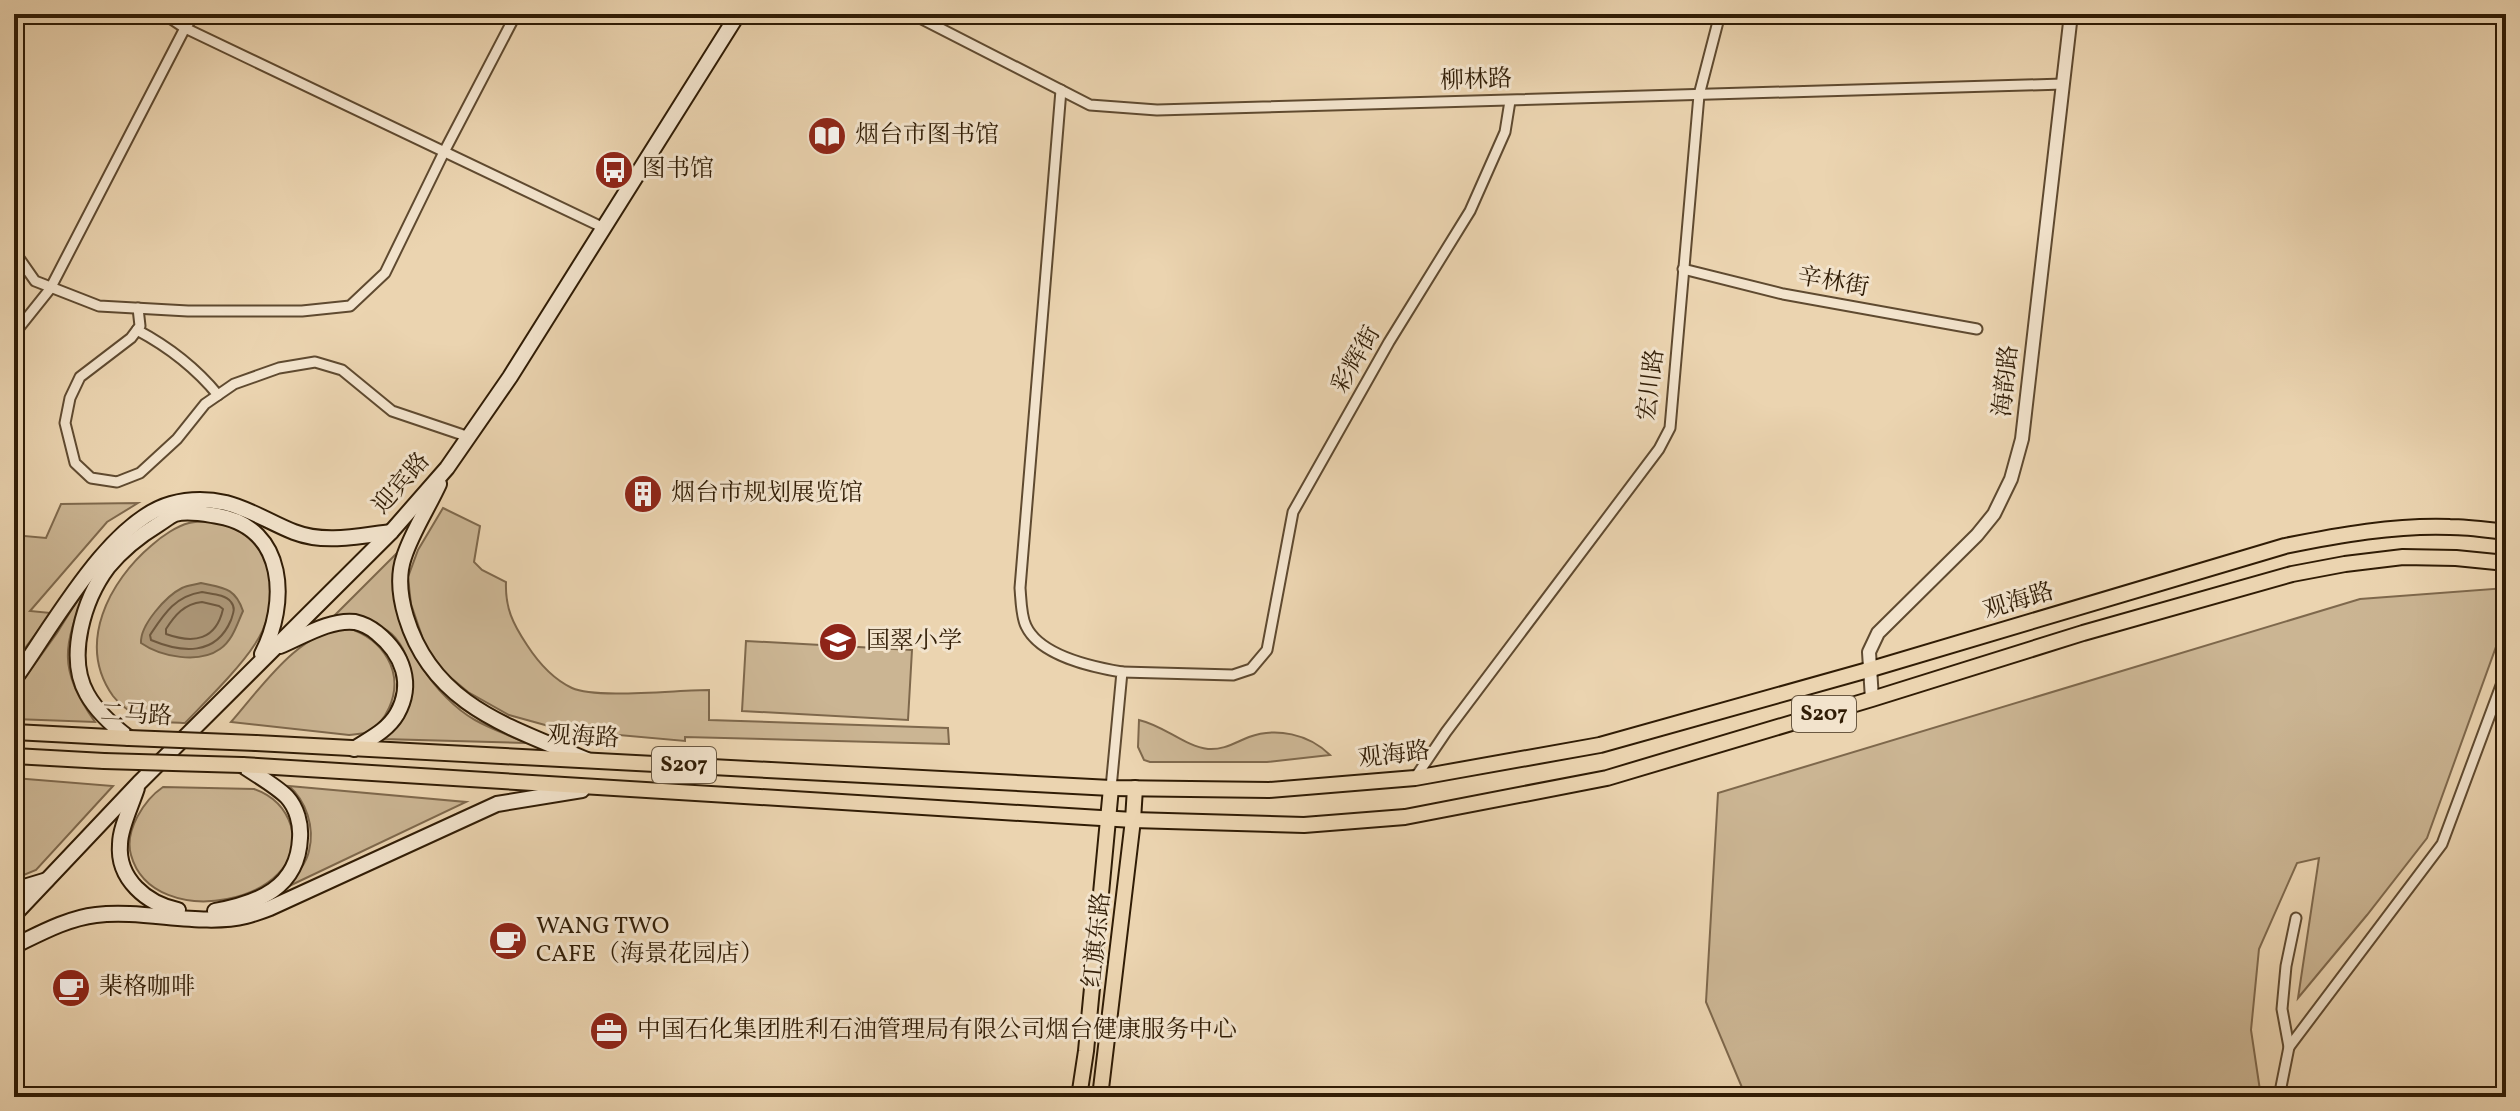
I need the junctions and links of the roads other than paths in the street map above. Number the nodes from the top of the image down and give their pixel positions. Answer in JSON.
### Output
{"nodes":[{"id":1,"x":164,"y":14,"type":"edge"},
{"id":2,"x":195,"y":14,"type":"edge"},
{"id":3,"x":516,"y":14,"type":"edge"},
{"id":4,"x":738,"y":14,"type":"edge"},
{"id":5,"x":912,"y":14,"type":"edge"},
{"id":6,"x":1720,"y":14,"type":"edge"},
{"id":7,"x":2071,"y":14,"type":"edge"},
{"id":8,"x":185,"y":28,"type":"junction"},
{"id":9,"x":2063,"y":84,"type":"junction"},
{"id":10,"x":1061,"y":90,"type":"junction"},
{"id":11,"x":1699,"y":95,"type":"junction"},
{"id":12,"x":1510,"y":101,"type":"junction"},
{"id":13,"x":444,"y":152,"type":"junction"},
{"id":14,"x":604,"y":228,"type":"junction"},
{"id":15,"x":14,"y":251,"type":"edge"},
{"id":16,"x":1683,"y":269,"type":"junction"},
{"id":17,"x":50,"y":289,"type":"junction"},
{"id":18,"x":138,"y":308,"type":"junction"},
{"id":19,"x":1977,"y":329,"type":"dead end"},
{"id":20,"x":137,"y":330,"type":"junction"},
{"id":21,"x":14,"y":334,"type":"edge"},
{"id":22,"x":218,"y":395,"type":"junction"},
{"id":23,"x":469,"y":437,"type":"junction"},
{"id":24,"x":447,"y":468,"type":"junction"},
{"id":25,"x":391,"y":532,"type":"junction"},
{"id":26,"x":2506,"y":532,"type":"edge"},
{"id":27,"x":2506,"y":563,"type":"edge"},
{"id":28,"x":272,"y":650,"type":"junction"},
{"id":29,"x":1868,"y":670,"type":"junction"},
{"id":30,"x":252,"y":672,"type":"junction"},
{"id":31,"x":1122,"y":672,"type":"junction"},
{"id":32,"x":2506,"y":672,"type":"edge"},
{"id":33,"x":14,"y":680,"type":"edge"},
{"id":34,"x":1872,"y":699,"type":"junction"},
{"id":35,"x":14,"y":732,"type":"edge"},
{"id":36,"x":129,"y":738,"type":"junction"},
{"id":37,"x":256,"y":743,"type":"joint"},
{"id":38,"x":354,"y":749,"type":"junction"},
{"id":39,"x":14,"y":756,"type":"edge"},
{"id":40,"x":588,"y":760,"type":"junction"},
{"id":41,"x":242,"y":765,"type":"junction"},
{"id":42,"x":1415,"y":778,"type":"junction"},
{"id":43,"x":139,"y":783,"type":"junction"},
{"id":44,"x":595,"y":788,"type":"junction"},
{"id":45,"x":1111,"y":788,"type":"junction"},
{"id":46,"x":1135,"y":788,"type":"junction"},
{"id":47,"x":1109,"y":818,"type":"junction"},
{"id":48,"x":1133,"y":820,"type":"junction"},
{"id":49,"x":47,"y":880,"type":"junction"},
{"id":50,"x":14,"y":890,"type":"edge"},
{"id":51,"x":14,"y":915,"type":"edge"},
{"id":52,"x":2296,"y":918,"type":"dead end"},
{"id":53,"x":14,"y":946,"type":"edge"},
{"id":54,"x":2289,"y":1047,"type":"junction"},
{"id":55,"x":1079,"y":1097,"type":"edge"},
{"id":56,"x":1100,"y":1097,"type":"edge"},
{"id":57,"x":2279,"y":1097,"type":"edge"}],
"edges":[{"from":1,"to":8,"type":"street"},
{"from":2,"to":8,"type":"street"},
{"from":3,"to":13,"type":"street"},
{"from":4,"to":14,"type":"main road","name":"迎宾路"},
{"from":5,"to":10,"type":"street","name":"柳林路"},
{"from":6,"to":11,"type":"street","name":"宏川路"},
{"from":7,"to":9,"type":"street","name":"海韵路"},
{"from":8,"to":13,"type":"street"},
{"from":8,"to":17,"type":"street"},
{"from":9,"to":11,"type":"street","name":"柳林路"},
{"from":9,"to":29,"type":"street","name":"海韵路"},
{"from":10,"to":12,"type":"street","name":"柳林路"},
{"from":10,"to":31,"type":"street"},
{"from":11,"to":12,"type":"street","name":"柳林路"},
{"from":11,"to":16,"type":"street","name":"宏川路"},
{"from":12,"to":31,"type":"street","name":"彩辉街"},
{"from":13,"to":14,"type":"street"},
{"from":13,"to":18,"type":"street"},
{"from":14,"to":23,"type":"main road","name":"迎宾路"},
{"from":15,"to":17,"type":"street"},
{"from":16,"to":19,"type":"street","name":"辛林街"},
{"from":16,"to":42,"type":"street","name":"宏川路"},
{"from":17,"to":18,"type":"street"},
{"from":17,"to":21,"type":"street"},
{"from":18,"to":20,"type":"street"},
{"from":20,"to":22,"type":"street"},
{"from":20,"to":22,"type":"street"},
{"from":22,"to":23,"type":"street"},
{"from":23,"to":24,"type":"main road","name":"迎宾路"},
{"from":24,"to":25,"type":"main road","name":"迎宾路"},
{"from":24,"to":40,"type":"main road"},
{"from":25,"to":28,"type":"main road","name":"迎宾路"},
{"from":25,"to":33,"type":"main road"},
{"from":26,"to":29,"type":"main road","name":"观海路","number":"S207"},
{"from":27,"to":34,"type":"main road","name":"观海路","number":"S207"},
{"from":28,"to":30,"type":"main road","name":"迎宾路"},
{"from":28,"to":38,"type":"main road"},
{"from":29,"to":34,"type":"street","name":"海韵路"},
{"from":29,"to":42,"type":"main road","name":"观海路","number":"S207"},
{"from":30,"to":36,"type":"main road"},
{"from":30,"to":43,"type":"main road","name":"迎宾路"},
{"from":31,"to":45,"type":"street"},
{"from":32,"to":54,"type":"street"},
{"from":34,"to":48,"type":"main road","name":"观海路","number":"S207"},
{"from":35,"to":36,"type":"main road","name":"二马路"},
{"from":36,"to":37,"type":"main road","name":"二马路","bridge":true},
{"from":37,"to":38,"type":"main road","name":"观海路","number":"S207"},
{"from":38,"to":40,"type":"main road","name":"观海路","number":"S207"},
{"from":39,"to":41,"type":"main road","name":"二马路","bridge":true},
{"from":40,"to":45,"type":"main road","name":"观海路","number":"S207"},
{"from":41,"to":43,"type":"main road"},
{"from":41,"to":44,"type":"main road","number":"S207"},
{"from":42,"to":46,"type":"main road","name":"观海路","number":"S207"},
{"from":43,"to":49,"type":"main road","name":"迎宾路"},
{"from":44,"to":47,"type":"main road","name":"观海路","number":"S207"},
{"from":44,"to":53,"type":"main road"},
{"from":45,"to":46,"type":"main road","name":"观海路","number":"S207"},
{"from":45,"to":47,"type":"main road","name":"红旗东路"},
{"from":46,"to":48,"type":"main road","name":"红旗东路"},
{"from":47,"to":48,"type":"main road","number":"S207"},
{"from":47,"to":55,"type":"main road","name":"红旗东路"},
{"from":48,"to":56,"type":"main road","name":"红旗东路"},
{"from":49,"to":50,"type":"main road"},
{"from":49,"to":51,"type":"main road","name":"迎宾路"},
{"from":52,"to":54,"type":"street"},
{"from":54,"to":57,"type":"street"}]}
